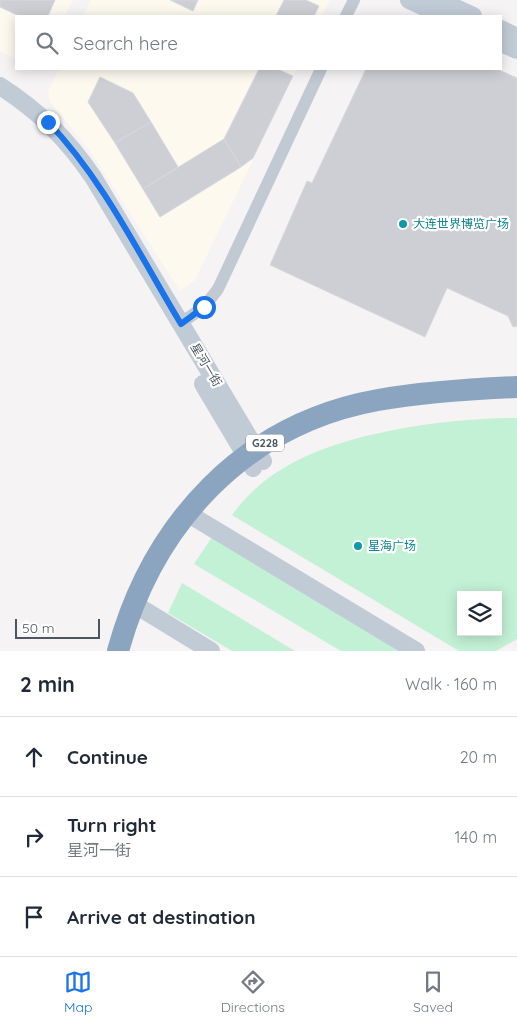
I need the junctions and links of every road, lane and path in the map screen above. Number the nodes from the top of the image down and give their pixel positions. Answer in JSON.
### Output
{"nodes":[{"id":1,"x":354,"y":0,"type":"edge"},
{"id":2,"x":409,"y":0,"type":"edge"},
{"id":3,"x":439,"y":0,"type":"edge"},
{"id":4,"x":346,"y":15,"type":"edge"},
{"id":5,"x":442,"y":15,"type":"edge"},
{"id":6,"x":472,"y":15,"type":"edge"},
{"id":7,"x":502,"y":29,"type":"edge"},
{"id":8,"x":517,"y":36,"type":"edge"},
{"id":9,"x":502,"y":43,"type":"edge"},
{"id":10,"x":517,"y":50,"type":"edge"},
{"id":11,"x":321,"y":70,"type":"edge"},
{"id":12,"x":0,"y":86,"type":"edge"},
{"id":13,"x":0,"y":99,"type":"edge"},
{"id":14,"x":181,"y":324,"type":"junction"},
{"id":15,"x":517,"y":387,"type":"edge"},
{"id":16,"x":517,"y":399,"type":"edge"},
{"id":17,"x":254,"y":458,"type":"junction"},
{"id":18,"x":192,"y":516,"type":"junction"},
{"id":19,"x":139,"y":607,"type":"junction"},
{"id":20,"x":118,"y":651,"type":"edge"},
{"id":21,"x":131,"y":651,"type":"edge"},
{"id":22,"x":211,"y":651,"type":"edge"},
{"id":23,"x":416,"y":651,"type":"edge"}],
"edges":[{"from":1,"to":4,"type":"street"},
{"from":2,"to":5,"type":"street"},
{"from":3,"to":6,"type":"street"},
{"from":7,"to":8,"type":"street"},
{"from":9,"to":10,"type":"street"},
{"from":11,"to":14,"type":"street"},
{"from":12,"to":14,"type":"street","name":"星河一街"},
{"from":13,"to":17,"type":"street","name":"星河一街"},
{"from":14,"to":17,"type":"street","name":"星河一街"},
{"from":15,"to":17,"type":"highway","number":"G228"},
{"from":16,"to":17,"type":"highway","number":"G228"},
{"from":17,"to":18,"type":"highway","number":"G228"},
{"from":18,"to":19,"type":"highway","number":"G228"},
{"from":18,"to":23,"type":"street"},
{"from":19,"to":20,"type":"highway","number":"G228"},
{"from":19,"to":21,"type":"highway","number":"G228"},
{"from":19,"to":22,"type":"street"}]}
